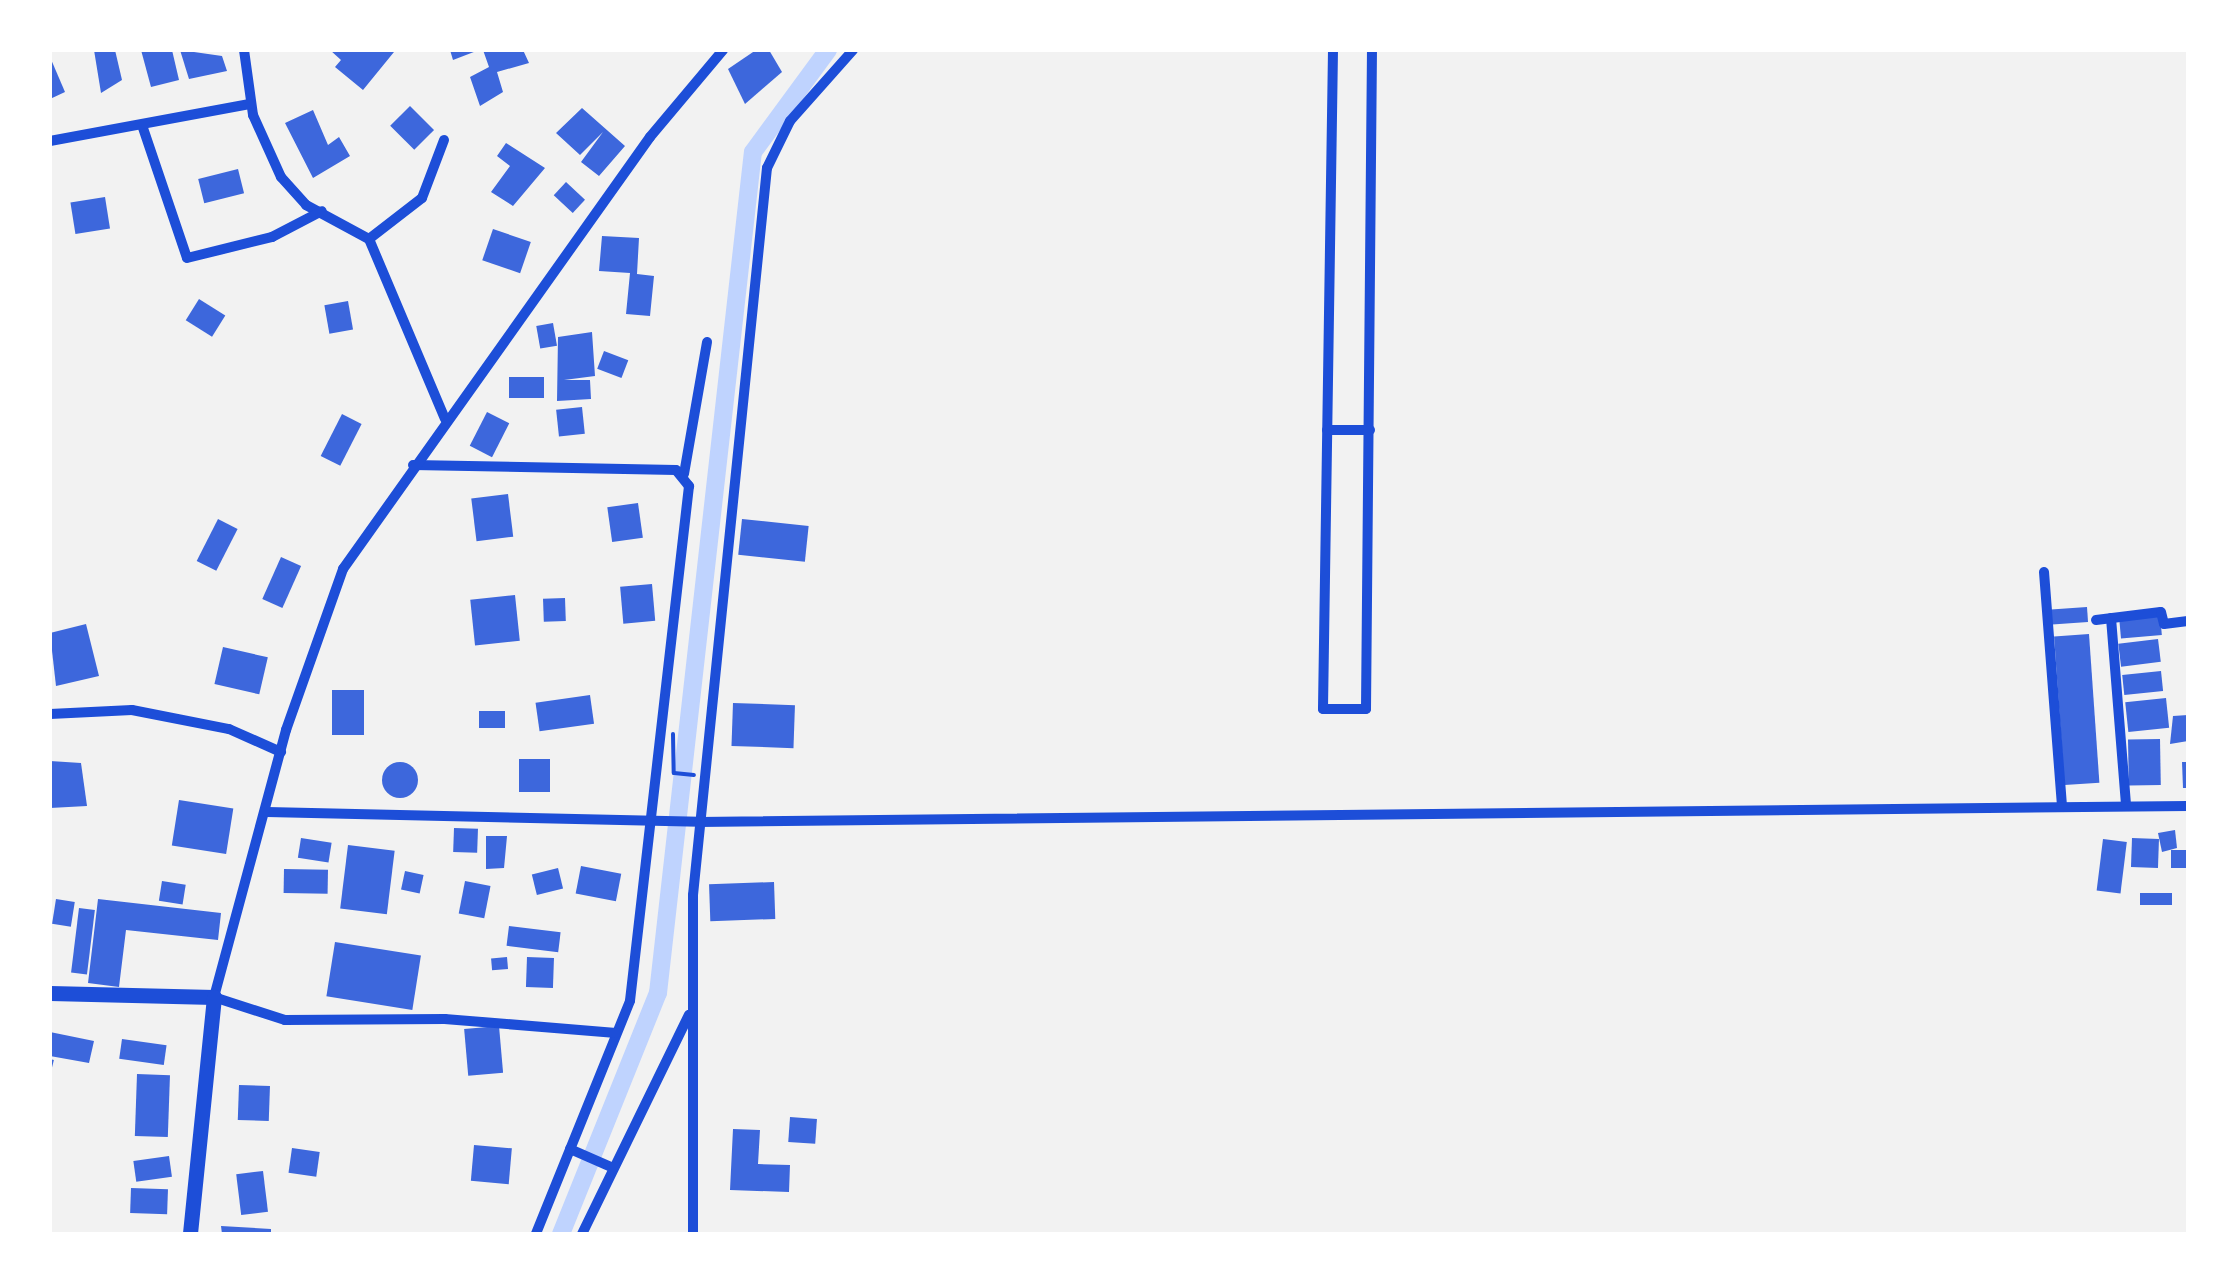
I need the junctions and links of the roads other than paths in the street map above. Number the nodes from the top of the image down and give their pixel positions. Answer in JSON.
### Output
{"nodes":[{"id":1,"x":244,"y":50,"type":"edge"},
{"id":2,"x":710,"y":50,"type":"edge"},
{"id":3,"x":723,"y":50,"type":"edge"},
{"id":4,"x":852,"y":50,"type":"edge"},
{"id":5,"x":1332,"y":50,"type":"edge"},
{"id":6,"x":1372,"y":50,"type":"edge"},
{"id":7,"x":711,"y":64,"type":"junction"},
{"id":8,"x":250,"y":104,"type":"junction"},
{"id":9,"x":142,"y":126,"type":"junction"},
{"id":10,"x":444,"y":140,"type":"dead end"},
{"id":11,"x":50,"y":141,"type":"edge"},
{"id":12,"x":322,"y":211,"type":"junction"},
{"id":13,"x":368,"y":239,"type":"junction"},
{"id":14,"x":707,"y":342,"type":"dead end"},
{"id":15,"x":445,"y":418,"type":"junction"},
{"id":16,"x":1327,"y":430,"type":"junction"},
{"id":17,"x":1370,"y":430,"type":"junction"},
{"id":18,"x":413,"y":465,"type":"junction"},
{"id":19,"x":684,"y":474,"type":"junction"},
{"id":20,"x":2044,"y":572,"type":"dead end"},
{"id":21,"x":2111,"y":618,"type":"junction"},
{"id":22,"x":2096,"y":620,"type":"dead end"},
{"id":23,"x":2188,"y":621,"type":"edge"},
{"id":24,"x":50,"y":714,"type":"edge"},
{"id":25,"x":281,"y":752,"type":"junction"},
{"id":26,"x":2062,"y":804,"type":"junction"},
{"id":27,"x":2126,"y":805,"type":"junction"},
{"id":28,"x":2188,"y":806,"type":"edge"},
{"id":29,"x":266,"y":812,"type":"junction"},
{"id":30,"x":654,"y":821,"type":"junction"},
{"id":31,"x":693,"y":821,"type":"junction"},
{"id":32,"x":50,"y":993,"type":"edge"},
{"id":33,"x":214,"y":997,"type":"junction"},
{"id":34,"x":690,"y":1013,"type":"junction"},
{"id":35,"x":616,"y":1034,"type":"junction"},
{"id":36,"x":574,"y":1150,"type":"junction"},
{"id":37,"x":605,"y":1164,"type":"junction"},
{"id":38,"x":190,"y":1234,"type":"edge"},
{"id":39,"x":536,"y":1234,"type":"edge"},
{"id":40,"x":582,"y":1234,"type":"edge"},
{"id":41,"x":693,"y":1234,"type":"edge"}],
"edges":[{"from":1,"to":8,"type":"street"},
{"from":2,"to":7,"type":"street"},
{"from":3,"to":7,"type":"street"},
{"from":4,"to":31,"type":"street"},
{"from":5,"to":16,"type":"street"},
{"from":6,"to":17,"type":"street"},
{"from":7,"to":15,"type":"street"},
{"from":8,"to":9,"type":"street"},
{"from":8,"to":12,"type":"street"},
{"from":9,"to":11,"type":"street"},
{"from":9,"to":12,"type":"street"},
{"from":10,"to":13,"type":"street"},
{"from":12,"to":13,"type":"street"},
{"from":13,"to":15,"type":"street"},
{"from":14,"to":19,"type":"street"},
{"from":15,"to":18,"type":"street"},
{"from":16,"to":17,"type":"street"},
{"from":16,"to":17,"type":"street"},
{"from":18,"to":19,"type":"street"},
{"from":18,"to":25,"type":"street"},
{"from":19,"to":30,"type":"street"},
{"from":20,"to":26,"type":"street"},
{"from":21,"to":22,"type":"street"},
{"from":21,"to":23,"type":"street"},
{"from":21,"to":27,"type":"street"},
{"from":24,"to":25,"type":"street"},
{"from":25,"to":29,"type":"street"},
{"from":26,"to":27,"type":"street"},
{"from":26,"to":31,"type":"street"},
{"from":27,"to":28,"type":"street"},
{"from":29,"to":30,"type":"street"},
{"from":29,"to":33,"type":"street"},
{"from":30,"to":31,"type":"street"},
{"from":30,"to":35,"type":"street"},
{"from":31,"to":34,"type":"street"},
{"from":32,"to":33,"type":"main road"},
{"from":33,"to":35,"type":"street"},
{"from":33,"to":38,"type":"main road"},
{"from":34,"to":37,"type":"street"},
{"from":34,"to":41,"type":"street"},
{"from":35,"to":36,"type":"street"},
{"from":36,"to":37,"type":"street"},
{"from":36,"to":39,"type":"street"},
{"from":37,"to":40,"type":"street"}]}
